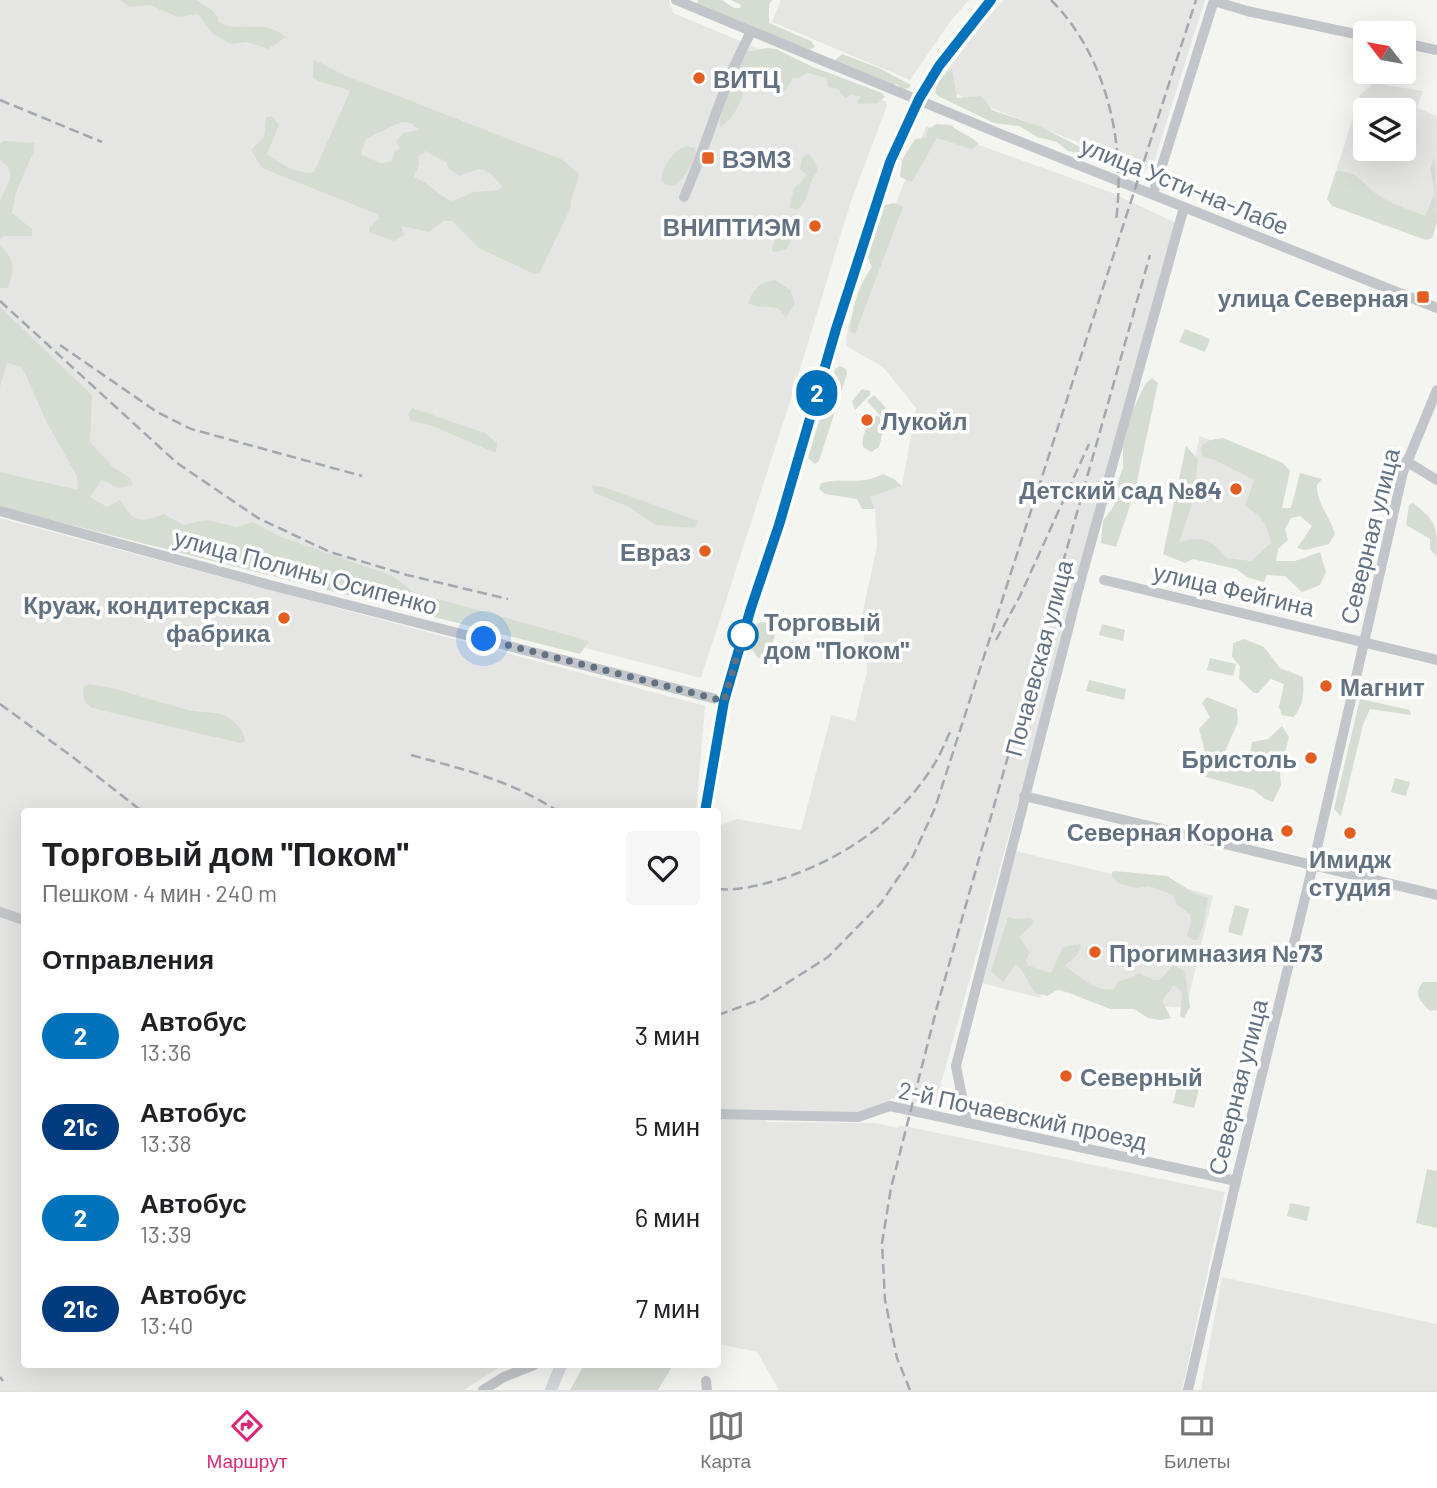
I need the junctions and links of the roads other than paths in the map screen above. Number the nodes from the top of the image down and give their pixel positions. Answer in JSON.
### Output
{"nodes":[{"id":1,"x":991,"y":0,"type":"edge"},
{"id":2,"x":684,"y":1,"type":"edge"},
{"id":3,"x":1214,"y":1,"type":"edge"},
{"id":4,"x":751,"y":32,"type":"junction"},
{"id":5,"x":1353,"y":33,"type":"edge"},
{"id":6,"x":1416,"y":46,"type":"edge"},
{"id":7,"x":1437,"y":50,"type":"edge"},
{"id":8,"x":919,"y":99,"type":"junction"},
{"id":9,"x":1153,"y":194,"type":"junction"},
{"id":10,"x":684,"y":197,"type":"dead end"},
{"id":11,"x":1184,"y":207,"type":"junction"},
{"id":12,"x":1437,"y":308,"type":"edge"},
{"id":13,"x":1437,"y":390,"type":"edge"},
{"id":14,"x":1406,"y":461,"type":"junction"},
{"id":15,"x":1437,"y":480,"type":"edge"},
{"id":16,"x":0,"y":511,"type":"edge"},
{"id":17,"x":1104,"y":580,"type":"dead end"},
{"id":18,"x":1364,"y":643,"type":"junction"},
{"id":19,"x":1437,"y":660,"type":"edge"},
{"id":20,"x":724,"y":701,"type":"junction"},
{"id":21,"x":1024,"y":796,"type":"junction"},
{"id":22,"x":706,"y":808,"type":"edge"},
{"id":23,"x":1313,"y":865,"type":"junction"},
{"id":24,"x":1437,"y":895,"type":"edge"},
{"id":25,"x":0,"y":912,"type":"edge"},
{"id":26,"x":21,"y":919,"type":"edge"},
{"id":27,"x":721,"y":1114,"type":"edge"},
{"id":28,"x":967,"y":1124,"type":"junction"},
{"id":29,"x":1236,"y":1181,"type":"junction"},
{"id":30,"x":526,"y":1368,"type":"edge"},
{"id":31,"x":560,"y":1368,"type":"edge"},
{"id":32,"x":483,"y":1390,"type":"edge"},
{"id":33,"x":551,"y":1390,"type":"edge"},
{"id":34,"x":1188,"y":1390,"type":"edge"}],
"edges":[{"from":1,"to":8,"type":"main road"},
{"from":2,"to":4,"type":"street","name":"улица Усти-на-Лабе"},
{"from":3,"to":5,"type":"street"},
{"from":3,"to":9,"type":"street"},
{"from":4,"to":8,"type":"street","name":"улица Усти-на-Лабе"},
{"from":4,"to":10,"type":"street"},
{"from":6,"to":7,"type":"street"},
{"from":8,"to":9,"type":"street","name":"улица Усти-на-Лабе"},
{"from":8,"to":20,"type":"main road"},
{"from":9,"to":11,"type":"street","name":"улица Усти-на-Лабе"},
{"from":11,"to":12,"type":"street","name":"улица Усти-на-Лабе"},
{"from":11,"to":21,"type":"street","name":"Почаевская улица"},
{"from":13,"to":14,"type":"street","name":"Северная улица"},
{"from":14,"to":15,"type":"street"},
{"from":14,"to":18,"type":"street","name":"Северная улица"},
{"from":16,"to":20,"type":"street","name":"улица Полины Осипенко"},
{"from":17,"to":18,"type":"street","name":"улица Фейгина"},
{"from":18,"to":19,"type":"street","name":"улица Фейгина"},
{"from":18,"to":23,"type":"street","name":"Северная улица"},
{"from":20,"to":22,"type":"main road"},
{"from":21,"to":23,"type":"street"},
{"from":21,"to":28,"type":"street","name":"Почаевская улица"},
{"from":23,"to":24,"type":"street"},
{"from":23,"to":29,"type":"street","name":"Северная улица"},
{"from":25,"to":26,"type":"street"},
{"from":27,"to":28,"type":"street","name":"2-й Почаевский проезд"},
{"from":28,"to":29,"type":"street","name":"2-й Почаевский проезд"},
{"from":29,"to":34,"type":"street","name":"Северная улица"},
{"from":30,"to":32,"type":"street"},
{"from":31,"to":33,"type":"main road"}]}
